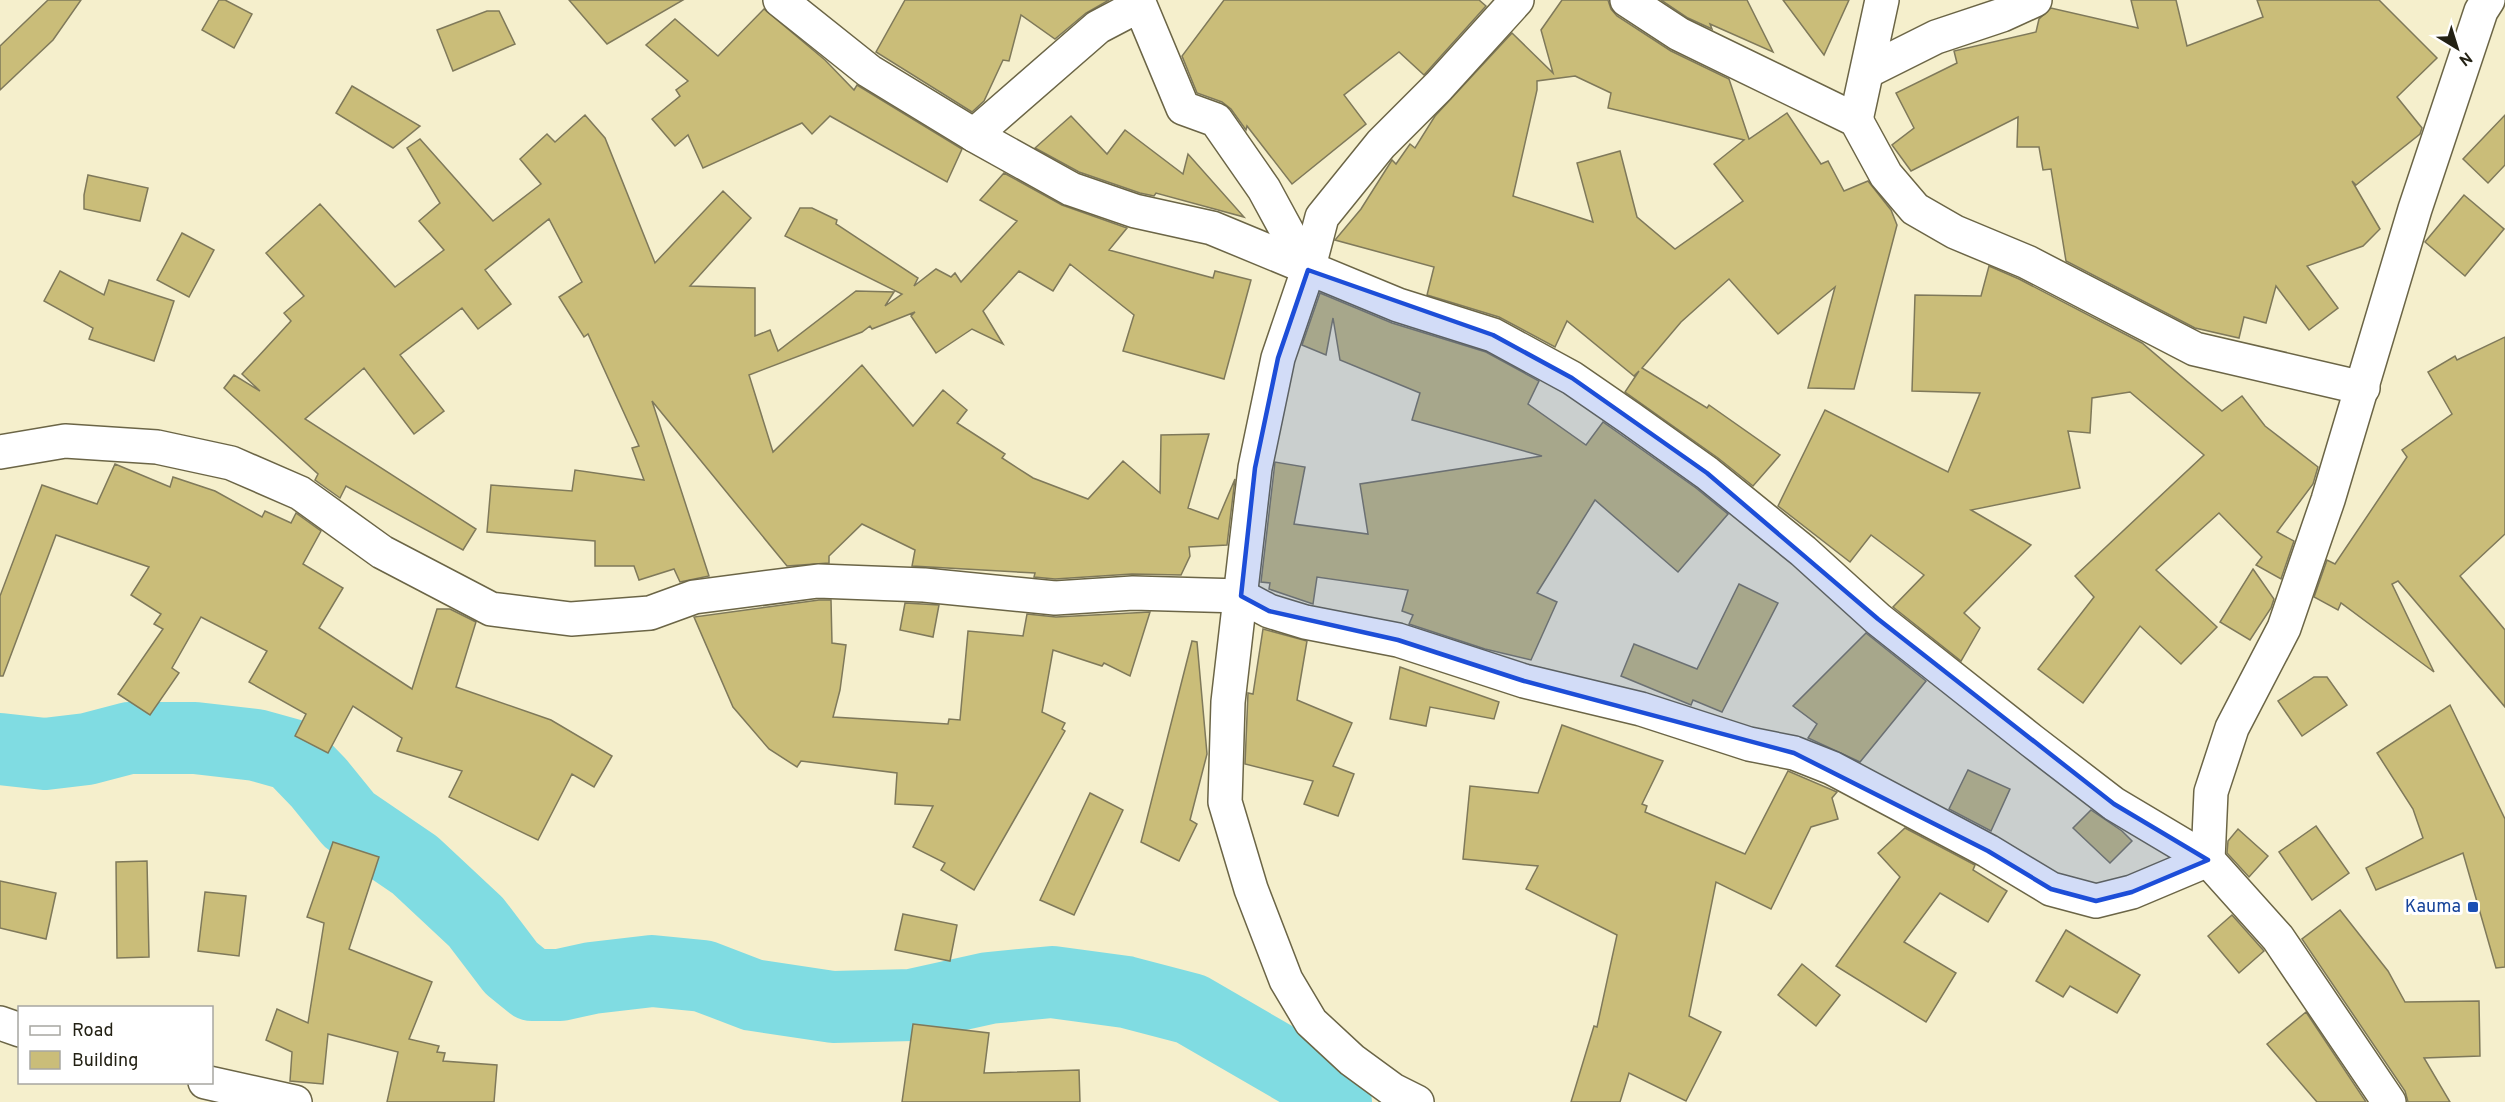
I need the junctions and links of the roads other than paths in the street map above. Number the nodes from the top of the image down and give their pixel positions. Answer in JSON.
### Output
{"nodes":[{"id":1,"x":780,"y":0,"type":"edge"},
{"id":2,"x":1517,"y":0,"type":"edge"},
{"id":3,"x":1627,"y":0,"type":"edge"},
{"id":4,"x":1882,"y":0,"type":"edge"},
{"id":5,"x":2035,"y":0,"type":"edge"},
{"id":6,"x":2488,"y":0,"type":"edge"},
{"id":7,"x":1868,"y":71,"type":"junction"},
{"id":8,"x":1856,"y":120,"type":"junction"},
{"id":9,"x":974,"y":135,"type":"junction"},
{"id":10,"x":1308,"y":270,"type":"junction"},
{"id":11,"x":2363,"y":388,"type":"junction"},
{"id":12,"x":0,"y":452,"type":"edge"},
{"id":13,"x":1241,"y":596,"type":"junction"},
{"id":14,"x":2208,"y":860,"type":"junction"},
{"id":15,"x":0,"y":1023,"type":"edge"},
{"id":16,"x":18,"y":1029,"type":"edge"},
{"id":17,"x":210,"y":1084,"type":"edge"},
{"id":18,"x":295,"y":1102,"type":"edge"},
{"id":19,"x":1417,"y":1102,"type":"edge"},
{"id":20,"x":2388,"y":1102,"type":"edge"}],
"edges":[{"from":1,"to":9,"type":"street"},
{"from":2,"to":10,"type":"street"},
{"from":3,"to":8,"type":"street"},
{"from":4,"to":7,"type":"street"},
{"from":5,"to":7,"type":"street"},
{"from":6,"to":11,"type":"street"},
{"from":7,"to":8,"type":"street"},
{"from":8,"to":11,"type":"street"},
{"from":9,"to":10,"type":"street"},
{"from":9,"to":10,"type":"street"},
{"from":10,"to":13,"type":"street"},
{"from":10,"to":14,"type":"street"},
{"from":11,"to":14,"type":"street"},
{"from":12,"to":13,"type":"street"},
{"from":13,"to":14,"type":"street"},
{"from":13,"to":19,"type":"street"},
{"from":14,"to":20,"type":"street"},
{"from":15,"to":16,"type":"street"},
{"from":17,"to":18,"type":"street"}]}
